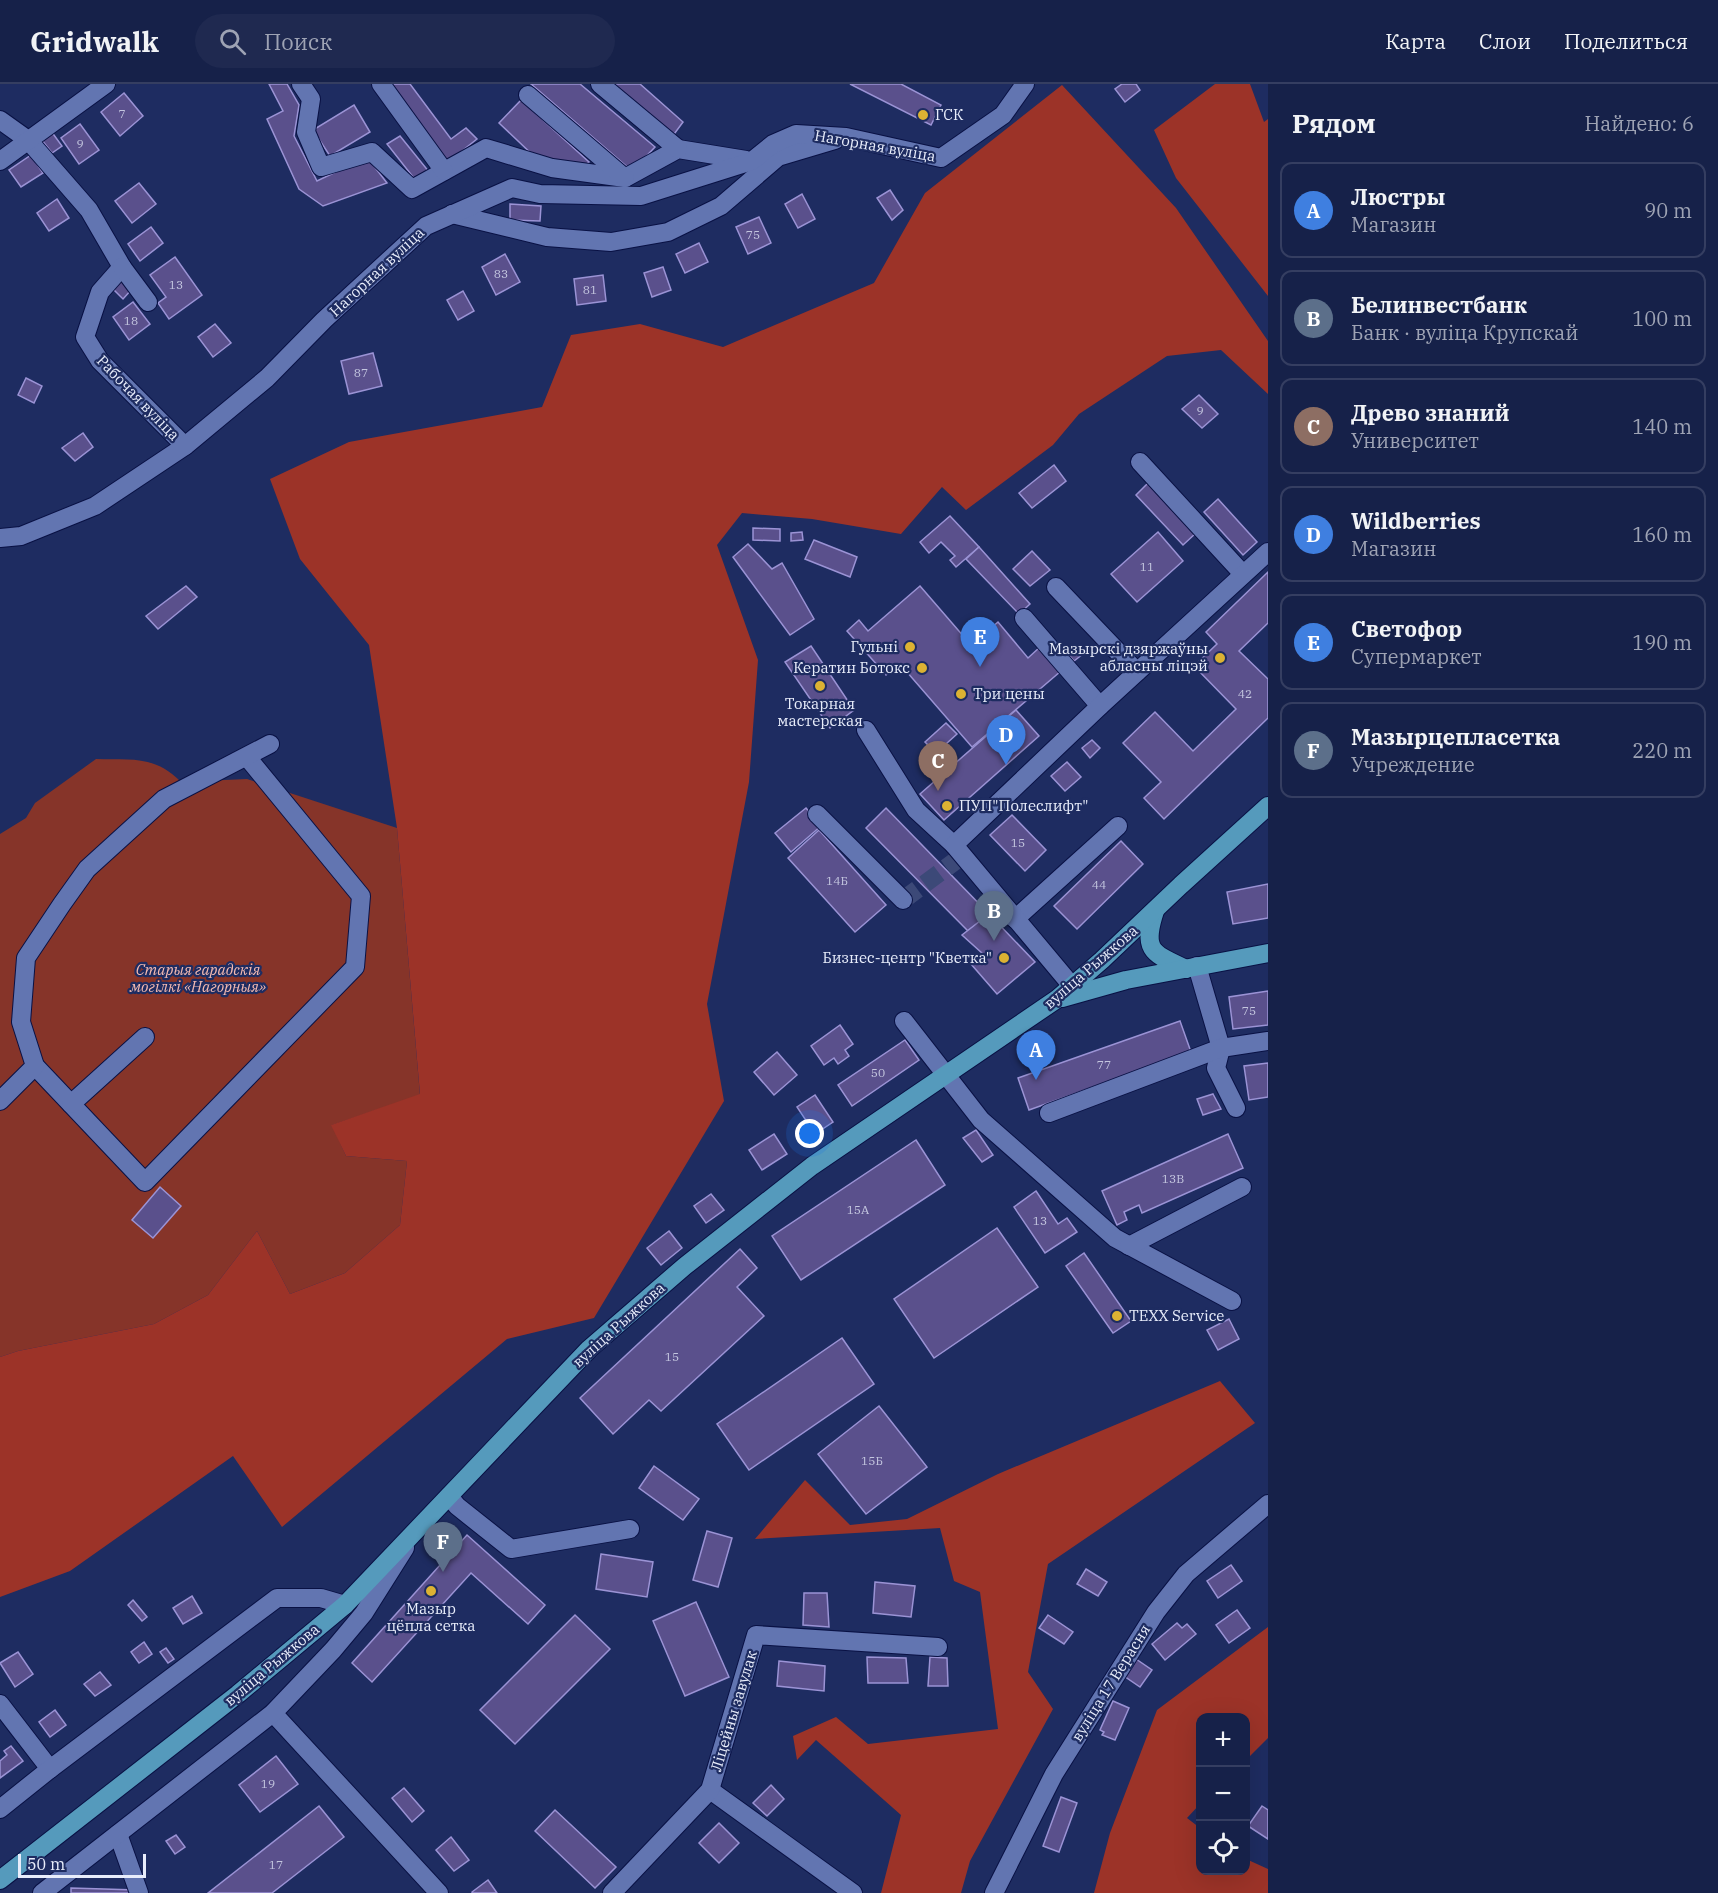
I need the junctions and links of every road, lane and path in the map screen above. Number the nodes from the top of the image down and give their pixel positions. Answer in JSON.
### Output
{"nodes":[{"id":1,"x":106,"y":84,"type":"edge"},
{"id":2,"x":301,"y":84,"type":"edge"},
{"id":3,"x":381,"y":84,"type":"edge"},
{"id":4,"x":600,"y":84,"type":"edge"},
{"id":5,"x":1025,"y":84,"type":"edge"},
{"id":6,"x":528,"y":95,"type":"dead end"},
{"id":7,"x":0,"y":120,"type":"edge"},
{"id":8,"x":846,"y":137,"type":"junction"},
{"id":9,"x":28,"y":140,"type":"junction"},
{"id":10,"x":678,"y":149,"type":"junction"},
{"id":11,"x":0,"y":161,"type":"edge"},
{"id":12,"x":752,"y":161,"type":"junction"},
{"id":13,"x":444,"y":171,"type":"junction"},
{"id":14,"x":625,"y":178,"type":"junction"},
{"id":15,"x":453,"y":214,"type":"junction"},
{"id":16,"x":123,"y":267,"type":"junction"},
{"id":17,"x":148,"y":302,"type":"dead end"},
{"id":18,"x":185,"y":446,"type":"junction"},
{"id":19,"x":1140,"y":462,"type":"dead end"},
{"id":20,"x":0,"y":538,"type":"edge"},
{"id":21,"x":1268,"y":552,"type":"edge"},
{"id":22,"x":1243,"y":574,"type":"junction"},
{"id":23,"x":1056,"y":587,"type":"dead end"},
{"id":24,"x":1024,"y":618,"type":"dead end"},
{"id":25,"x":1137,"y":672,"type":"junction"},
{"id":26,"x":1100,"y":706,"type":"junction"},
{"id":27,"x":866,"y":730,"type":"dead end"},
{"id":28,"x":270,"y":744,"type":"dead end"},
{"id":29,"x":247,"y":758,"type":"junction"},
{"id":30,"x":1268,"y":806,"type":"edge"},
{"id":31,"x":817,"y":814,"type":"dead end"},
{"id":32,"x":1118,"y":826,"type":"dead end"},
{"id":33,"x":954,"y":845,"type":"junction"},
{"id":34,"x":903,"y":900,"type":"dead end"},
{"id":35,"x":1155,"y":909,"type":"junction"},
{"id":36,"x":1016,"y":919,"type":"junction"},
{"id":37,"x":1268,"y":953,"type":"edge"},
{"id":38,"x":1192,"y":968,"type":"junction"},
{"id":39,"x":1072,"y":986,"type":"junction"},
{"id":40,"x":1057,"y":999,"type":"junction"},
{"id":41,"x":903,"y":1021,"type":"dead end"},
{"id":42,"x":145,"y":1037,"type":"dead end"},
{"id":43,"x":1268,"y":1041,"type":"edge"},
{"id":44,"x":1221,"y":1048,"type":"junction"},
{"id":45,"x":35,"y":1066,"type":"junction"},
{"id":46,"x":945,"y":1076,"type":"junction"},
{"id":47,"x":0,"y":1101,"type":"edge"},
{"id":48,"x":71,"y":1104,"type":"junction"},
{"id":49,"x":1236,"y":1108,"type":"dead end"},
{"id":50,"x":1049,"y":1113,"type":"dead end"},
{"id":51,"x":1242,"y":1187,"type":"dead end"},
{"id":52,"x":1129,"y":1246,"type":"junction"},
{"id":53,"x":1232,"y":1300,"type":"dead end"},
{"id":54,"x":449,"y":1496,"type":"junction"},
{"id":55,"x":1268,"y":1504,"type":"edge"},
{"id":56,"x":630,"y":1529,"type":"dead end"},
{"id":57,"x":415,"y":1533,"type":"junction"},
{"id":58,"x":345,"y":1605,"type":"junction"},
{"id":59,"x":938,"y":1647,"type":"dead end"},
{"id":60,"x":0,"y":1704,"type":"edge"},
{"id":61,"x":273,"y":1713,"type":"junction"},
{"id":62,"x":50,"y":1768,"type":"junction"},
{"id":63,"x":710,"y":1790,"type":"junction"},
{"id":64,"x":0,"y":1809,"type":"edge"},
{"id":65,"x":118,"y":1834,"type":"junction"},
{"id":66,"x":0,"y":1880,"type":"edge"},
{"id":67,"x":435,"y":1892,"type":"edge"},
{"id":68,"x":42,"y":1893,"type":"edge"},
{"id":69,"x":139,"y":1893,"type":"edge"},
{"id":70,"x":612,"y":1893,"type":"edge"},
{"id":71,"x":854,"y":1893,"type":"edge"},
{"id":72,"x":994,"y":1893,"type":"edge"}],
"edges":[{"from":1,"to":9,"type":"street"},
{"from":2,"to":13,"type":"street"},
{"from":3,"to":13,"type":"street"},
{"from":4,"to":10,"type":"street"},
{"from":5,"to":8,"type":"street","name":"Нагорная вуліца"},
{"from":6,"to":14,"type":"street"},
{"from":7,"to":9,"type":"street"},
{"from":8,"to":12,"type":"street","name":"Нагорная вуліца"},
{"from":8,"to":15,"type":"street"},
{"from":9,"to":11,"type":"street"},
{"from":9,"to":16,"type":"street"},
{"from":10,"to":12,"type":"street"},
{"from":10,"to":14,"type":"street"},
{"from":12,"to":15,"type":"street","name":"Нагорная вуліца"},
{"from":13,"to":14,"type":"street"},
{"from":15,"to":18,"type":"street","name":"Нагорная вуліца"},
{"from":16,"to":17,"type":"street"},
{"from":16,"to":18,"type":"street","name":"Рабочая вуліца"},
{"from":18,"to":20,"type":"street","name":"Нагорная вуліца"},
{"from":19,"to":22,"type":"street"},
{"from":21,"to":22,"type":"street"},
{"from":22,"to":25,"type":"street"},
{"from":23,"to":25,"type":"street"},
{"from":24,"to":26,"type":"street"},
{"from":25,"to":26,"type":"street"},
{"from":26,"to":33,"type":"street"},
{"from":27,"to":33,"type":"street"},
{"from":28,"to":29,"type":"street"},
{"from":29,"to":45,"type":"street"},
{"from":29,"to":48,"type":"street"},
{"from":30,"to":35,"type":"main road","name":"вуліца Рыжкова"},
{"from":31,"to":34,"type":"street"},
{"from":32,"to":36,"type":"street"},
{"from":33,"to":36,"type":"street"},
{"from":35,"to":38,"type":"main road"},
{"from":35,"to":39,"type":"main road","name":"вуліца Рыжкова"},
{"from":36,"to":39,"type":"street"},
{"from":37,"to":38,"type":"main road"},
{"from":38,"to":40,"type":"main road"},
{"from":38,"to":44,"type":"street"},
{"from":39,"to":40,"type":"main road","name":"вуліца Рыжкова"},
{"from":40,"to":46,"type":"main road","name":"вуліца Рыжкова"},
{"from":41,"to":46,"type":"street"},
{"from":42,"to":48,"type":"street"},
{"from":43,"to":44,"type":"street"},
{"from":44,"to":49,"type":"street"},
{"from":44,"to":50,"type":"street"},
{"from":45,"to":47,"type":"street"},
{"from":45,"to":48,"type":"street"},
{"from":46,"to":52,"type":"street"},
{"from":46,"to":54,"type":"main road","name":"вуліца Рыжкова"},
{"from":51,"to":52,"type":"street"},
{"from":52,"to":53,"type":"street"},
{"from":54,"to":56,"type":"street"},
{"from":54,"to":57,"type":"main road","name":"вуліца Рыжкова"},
{"from":55,"to":72,"type":"street","name":"вуліца 17 Верасня"},
{"from":57,"to":58,"type":"main road","name":"вуліца Рыжкова"},
{"from":57,"to":61,"type":"street"},
{"from":58,"to":62,"type":"street"},
{"from":58,"to":66,"type":"main road","name":"вуліца Рыжкова"},
{"from":59,"to":63,"type":"street","name":"Ліцейны завулак"},
{"from":60,"to":62,"type":"street"},
{"from":61,"to":65,"type":"street"},
{"from":61,"to":67,"type":"street"},
{"from":62,"to":64,"type":"street"},
{"from":63,"to":70,"type":"street","name":"Ліцейны завулак"},
{"from":63,"to":71,"type":"street"},
{"from":65,"to":68,"type":"street"},
{"from":65,"to":69,"type":"street"}]}
